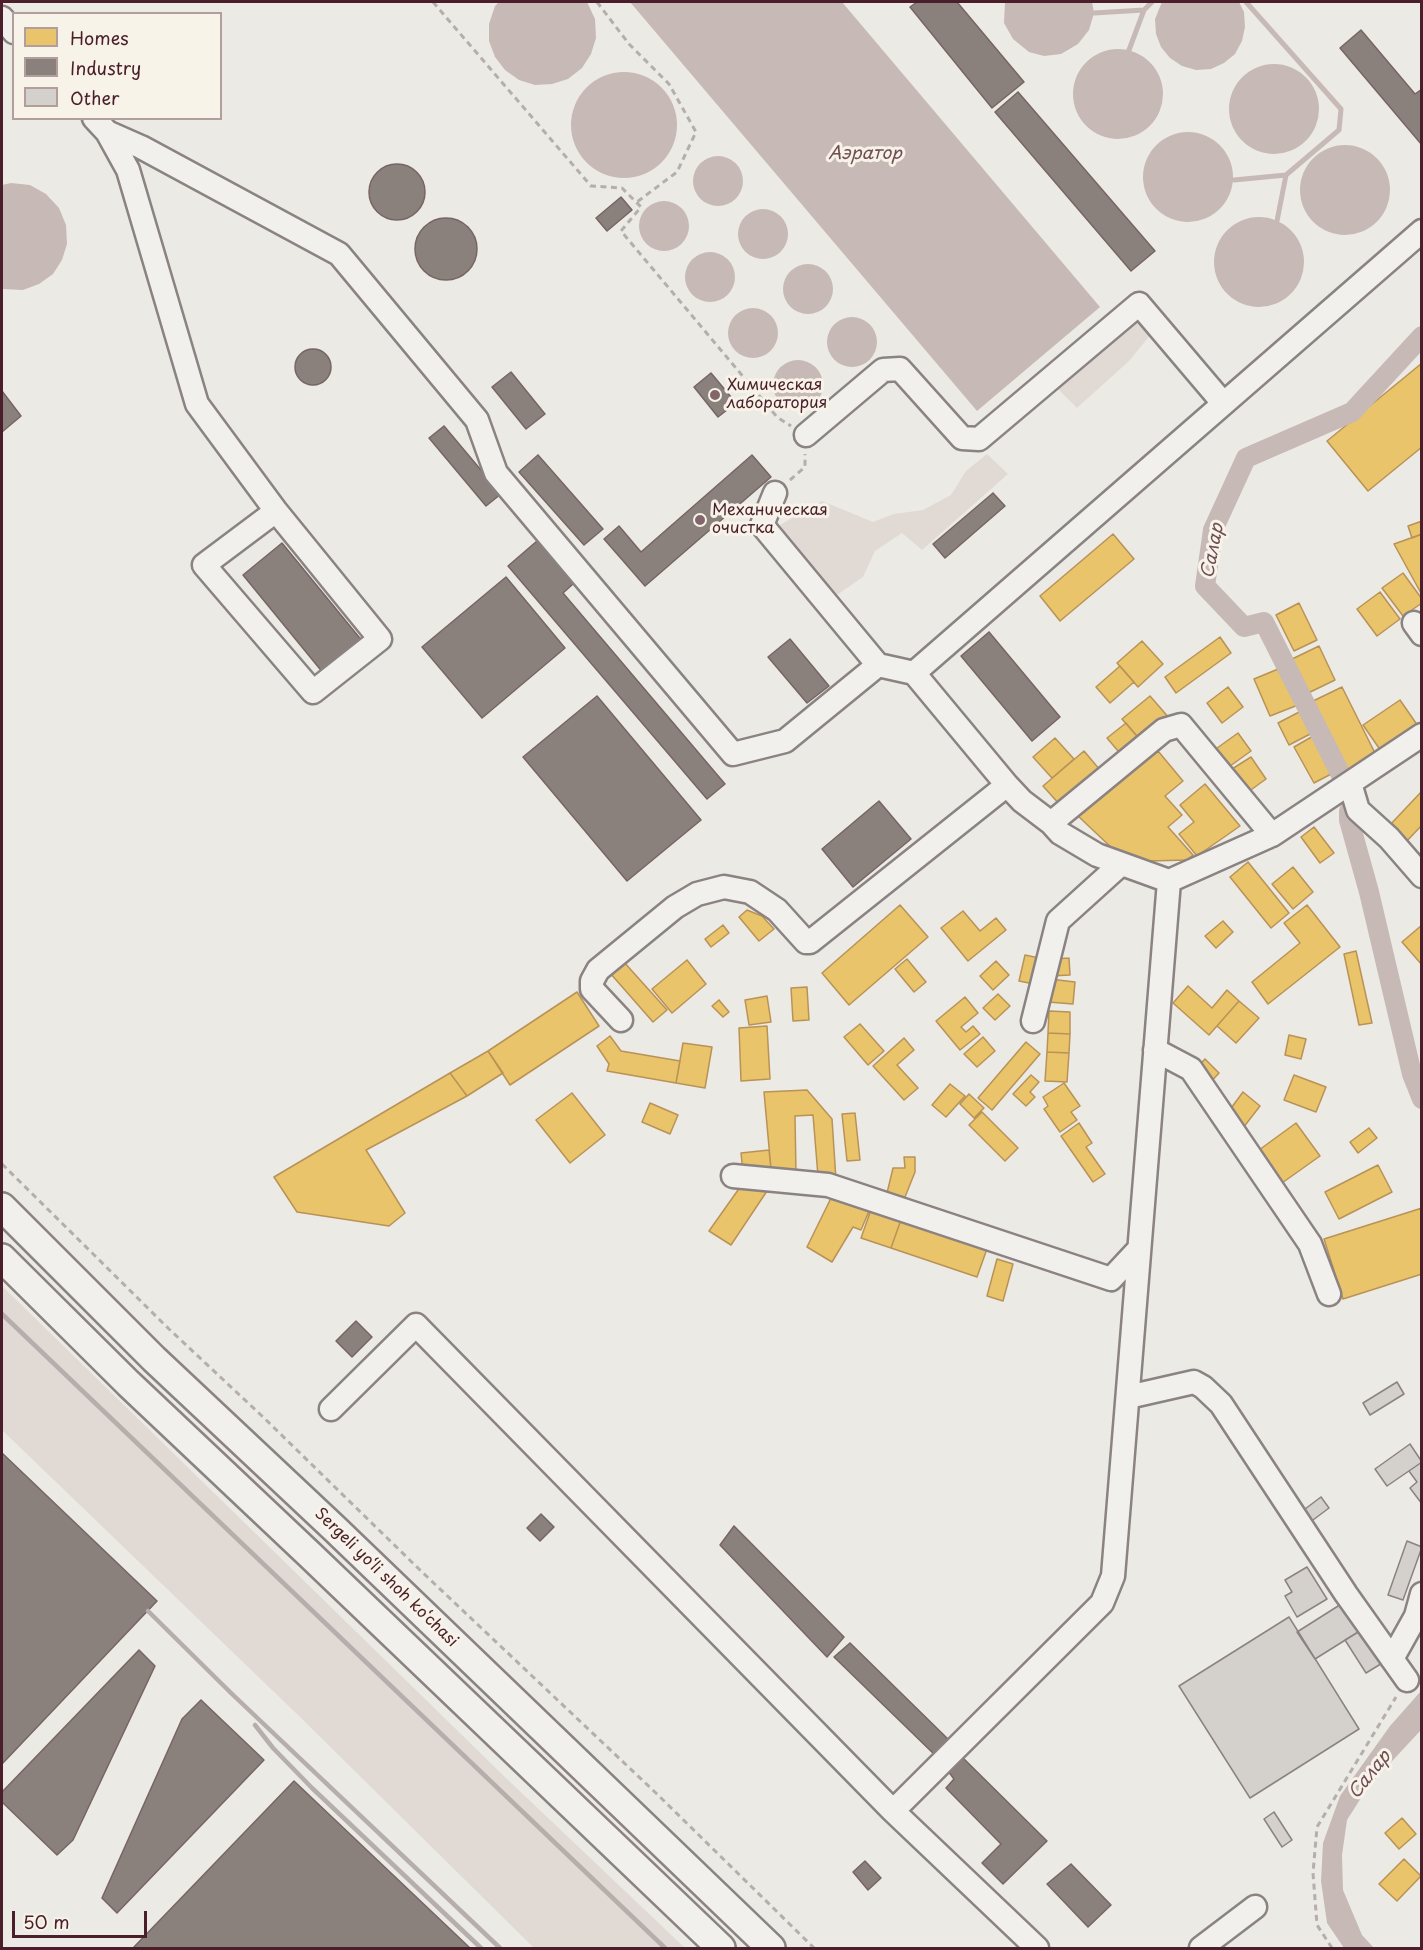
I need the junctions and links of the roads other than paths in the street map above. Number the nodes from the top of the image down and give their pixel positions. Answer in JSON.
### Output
{"nodes":[{"id":1,"x":2,"y":18,"type":"edge"},
{"id":2,"x":12,"y":30,"type":"edge"},
{"id":3,"x":101,"y":125,"type":"edge"},
{"id":4,"x":1422,"y":231,"type":"edge"},
{"id":5,"x":1223,"y":404,"type":"junction"},
{"id":6,"x":806,"y":435,"type":"road end"},
{"id":7,"x":775,"y":493,"type":"dead end"},
{"id":8,"x":276,"y":512,"type":"junction"},
{"id":9,"x":878,"y":665,"type":"junction"},
{"id":10,"x":914,"y":673,"type":"junction"},
{"id":11,"x":1422,"y":735,"type":"edge"},
{"id":12,"x":1350,"y":783,"type":"junction"},
{"id":13,"x":1007,"y":785,"type":"junction"},
{"id":14,"x":1051,"y":823,"type":"junction"},
{"id":15,"x":1272,"y":835,"type":"junction"},
{"id":16,"x":1121,"y":864,"type":"junction"},
{"id":17,"x":1422,"y":876,"type":"edge"},
{"id":18,"x":1169,"y":881,"type":"junction"},
{"id":19,"x":621,"y":1020,"type":"dead end"},
{"id":20,"x":1033,"y":1021,"type":"dead end"},
{"id":21,"x":1155,"y":1050,"type":"junction"},
{"id":22,"x":733,"y":1176,"type":"dead end"},
{"id":23,"x":2,"y":1207,"type":"edge"},
{"id":24,"x":1139,"y":1248,"type":"junction"},
{"id":25,"x":2,"y":1258,"type":"edge"},
{"id":26,"x":1329,"y":1294,"type":"dead end"},
{"id":27,"x":1128,"y":1397,"type":"junction"},
{"id":28,"x":331,"y":1409,"type":"dead end"},
{"id":29,"x":1422,"y":1594,"type":"edge"},
{"id":30,"x":1392,"y":1659,"type":"junction"},
{"id":31,"x":1407,"y":1680,"type":"road end"},
{"id":32,"x":892,"y":1811,"type":"junction"},
{"id":33,"x":1255,"y":1907,"type":"dead end"},
{"id":34,"x":721,"y":1948,"type":"edge"},
{"id":35,"x":771,"y":1948,"type":"edge"},
{"id":36,"x":1037,"y":1948,"type":"edge"},
{"id":37,"x":1201,"y":1948,"type":"edge"}],
"edges":[{"from":1,"to":2,"type":"street"},
{"from":3,"to":8,"type":"street"},
{"from":3,"to":9,"type":"street"},
{"from":4,"to":5,"type":"street"},
{"from":5,"to":6,"type":"street"},
{"from":5,"to":10,"type":"street"},
{"from":7,"to":9,"type":"street"},
{"from":8,"to":8,"type":"street"},
{"from":9,"to":10,"type":"street"},
{"from":10,"to":13,"type":"street"},
{"from":11,"to":12,"type":"street"},
{"from":12,"to":15,"type":"street"},
{"from":12,"to":17,"type":"street"},
{"from":13,"to":14,"type":"street"},
{"from":13,"to":19,"type":"street"},
{"from":14,"to":15,"type":"street"},
{"from":14,"to":16,"type":"street"},
{"from":15,"to":18,"type":"street"},
{"from":16,"to":18,"type":"street"},
{"from":16,"to":20,"type":"street"},
{"from":18,"to":21,"type":"street"},
{"from":21,"to":24,"type":"street"},
{"from":21,"to":26,"type":"street"},
{"from":22,"to":24,"type":"street"},
{"from":23,"to":35,"type":"main road","name":"Sergeli yo‘li shoh ko‘chasi"},
{"from":24,"to":27,"type":"street"},
{"from":25,"to":34,"type":"main road"},
{"from":27,"to":30,"type":"street"},
{"from":27,"to":32,"type":"street"},
{"from":28,"to":32,"type":"street"},
{"from":29,"to":30,"type":"street"},
{"from":30,"to":31,"type":"street"},
{"from":32,"to":36,"type":"street"},
{"from":33,"to":37,"type":"street"}]}
